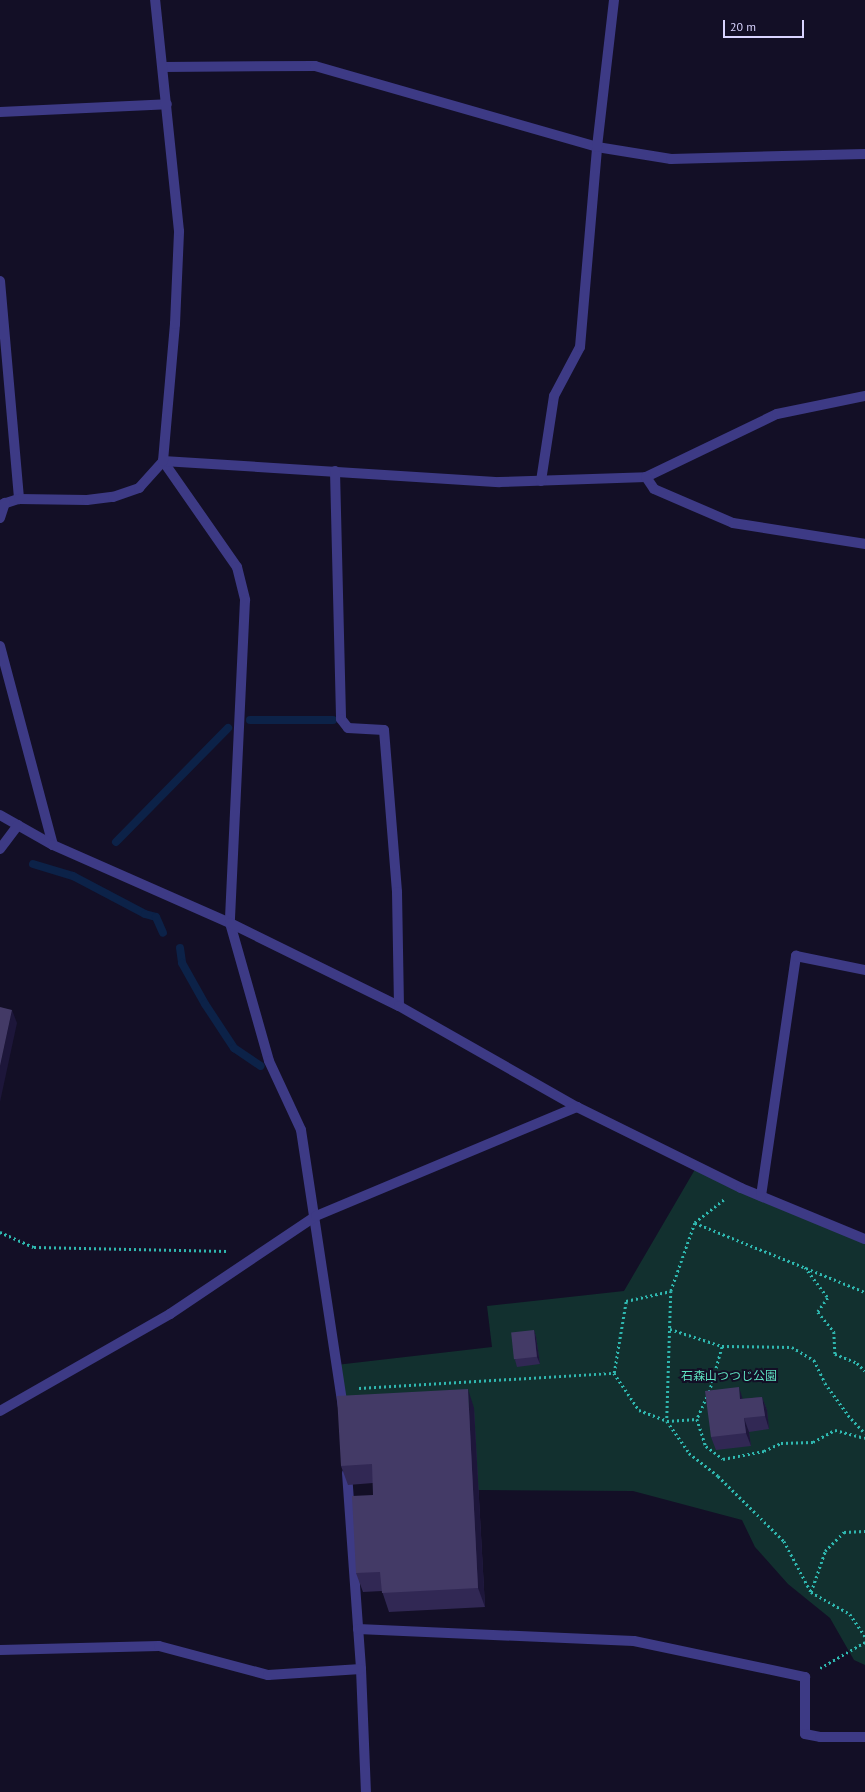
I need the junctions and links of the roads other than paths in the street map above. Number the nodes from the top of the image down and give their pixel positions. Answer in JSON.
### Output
{"nodes":[{"id":1,"x":155,"y":0,"type":"edge"},
{"id":2,"x":614,"y":0,"type":"edge"},
{"id":3,"x":163,"y":66,"type":"junction"},
{"id":4,"x":167,"y":104,"type":"junction"},
{"id":5,"x":0,"y":112,"type":"edge"},
{"id":6,"x":597,"y":147,"type":"junction"},
{"id":7,"x":865,"y":154,"type":"edge"},
{"id":8,"x":0,"y":281,"type":"edge"},
{"id":9,"x":865,"y":396,"type":"edge"},
{"id":10,"x":162,"y":461,"type":"junction"},
{"id":11,"x":335,"y":471,"type":"junction"},
{"id":12,"x":646,"y":477,"type":"junction"},
{"id":13,"x":541,"y":481,"type":"junction"},
{"id":14,"x":19,"y":499,"type":"junction"},
{"id":15,"x":3,"y":504,"type":"edge"},
{"id":16,"x":0,"y":518,"type":"edge"},
{"id":17,"x":865,"y":544,"type":"edge"},
{"id":18,"x":0,"y":646,"type":"edge"},
{"id":19,"x":0,"y":815,"type":"edge"},
{"id":20,"x":18,"y":825,"type":"junction"},
{"id":21,"x":53,"y":845,"type":"junction"},
{"id":22,"x":0,"y":849,"type":"edge"},
{"id":23,"x":230,"y":923,"type":"junction"},
{"id":24,"x":865,"y":970,"type":"edge"},
{"id":25,"x":399,"y":1006,"type":"junction"},
{"id":26,"x":577,"y":1107,"type":"junction"},
{"id":27,"x":761,"y":1196,"type":"junction"},
{"id":28,"x":316,"y":1216,"type":"junction"},
{"id":29,"x":865,"y":1239,"type":"edge"},
{"id":30,"x":0,"y":1411,"type":"edge"},
{"id":31,"x":344,"y":1423,"type":"edge"},
{"id":32,"x":346,"y":1461,"type":"edge"},
{"id":33,"x":358,"y":1629,"type":"junction"},
{"id":34,"x":0,"y":1650,"type":"edge"},
{"id":35,"x":361,"y":1669,"type":"junction"},
{"id":36,"x":865,"y":1736,"type":"edge"},
{"id":37,"x":366,"y":1792,"type":"edge"}],
"edges":[{"from":1,"to":3,"type":"street"},
{"from":2,"to":6,"type":"street"},
{"from":3,"to":4,"type":"street"},
{"from":3,"to":6,"type":"street"},
{"from":4,"to":5,"type":"street"},
{"from":4,"to":10,"type":"street"},
{"from":6,"to":7,"type":"street"},
{"from":6,"to":13,"type":"street"},
{"from":8,"to":14,"type":"street"},
{"from":9,"to":12,"type":"street"},
{"from":10,"to":11,"type":"street"},
{"from":10,"to":14,"type":"street"},
{"from":10,"to":23,"type":"street"},
{"from":11,"to":13,"type":"street"},
{"from":11,"to":25,"type":"street"},
{"from":12,"to":13,"type":"street"},
{"from":12,"to":17,"type":"street"},
{"from":14,"to":15,"type":"street"},
{"from":15,"to":16,"type":"street"},
{"from":18,"to":21,"type":"street"},
{"from":19,"to":20,"type":"street"},
{"from":20,"to":21,"type":"street"},
{"from":20,"to":22,"type":"street"},
{"from":21,"to":23,"type":"street"},
{"from":23,"to":25,"type":"street"},
{"from":23,"to":28,"type":"street"},
{"from":24,"to":27,"type":"street"},
{"from":25,"to":26,"type":"street"},
{"from":26,"to":27,"type":"street"},
{"from":26,"to":28,"type":"street"},
{"from":27,"to":29,"type":"street"},
{"from":28,"to":30,"type":"street"},
{"from":28,"to":31,"type":"street"},
{"from":32,"to":33,"type":"street"},
{"from":33,"to":35,"type":"street"},
{"from":33,"to":36,"type":"street"},
{"from":34,"to":35,"type":"street"},
{"from":35,"to":37,"type":"street"}]}
